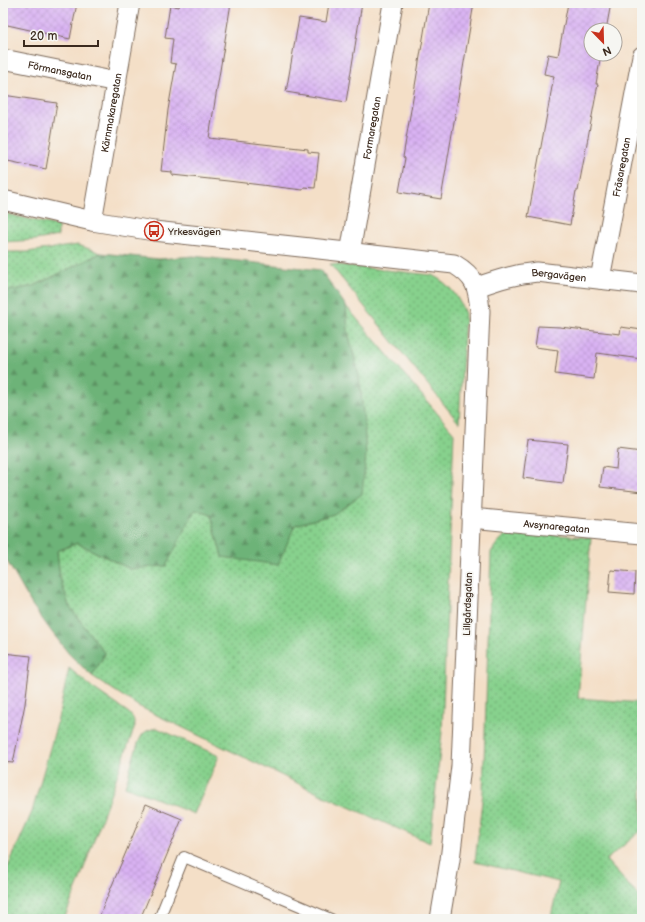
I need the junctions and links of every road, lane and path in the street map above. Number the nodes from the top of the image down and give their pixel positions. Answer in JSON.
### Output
{"nodes":[{"id":1,"x":130,"y":3,"type":"edge"},
{"id":2,"x":393,"y":3,"type":"edge"},
{"id":3,"x":642,"y":56,"type":"edge"},
{"id":4,"x":3,"y":59,"type":"edge"},
{"id":5,"x":117,"y":82,"type":"junction"},
{"id":6,"x":3,"y":200,"type":"edge"},
{"id":7,"x":92,"y":221,"type":"junction"},
{"id":8,"x":350,"y":253,"type":"junction"},
{"id":9,"x":600,"y":279,"type":"junction"},
{"id":10,"x":642,"y":284,"type":"edge"},
{"id":11,"x":477,"y":288,"type":"junction"},
{"id":12,"x":471,"y":518,"type":"junction"},
{"id":13,"x":642,"y":534,"type":"edge"},
{"id":14,"x":159,"y":919,"type":"edge"},
{"id":15,"x":331,"y":919,"type":"edge"},
{"id":16,"x":440,"y":919,"type":"edge"}],
"edges":[{"from":1,"to":5,"type":"street","name":"Kärnmakaregatan"},
{"from":2,"to":8,"type":"street","name":"Formaregatan"},
{"from":3,"to":9,"type":"street","name":"Fräsaregatan"},
{"from":4,"to":5,"type":"street","name":"Förmansgatan"},
{"from":5,"to":7,"type":"street","name":"Kärnmakaregatan"},
{"from":6,"to":7,"type":"street"},
{"from":7,"to":8,"type":"street"},
{"from":8,"to":11,"type":"street"},
{"from":9,"to":10,"type":"street","name":"Bergavägen"},
{"from":9,"to":11,"type":"street","name":"Bergavägen"},
{"from":11,"to":12,"type":"street","name":"Lillgårdsgatan"},
{"from":12,"to":13,"type":"street","name":"Avsynaregatan"},
{"from":12,"to":16,"type":"street","name":"Lillgårdsgatan"},
{"from":14,"to":15,"type":"lane"}]}
